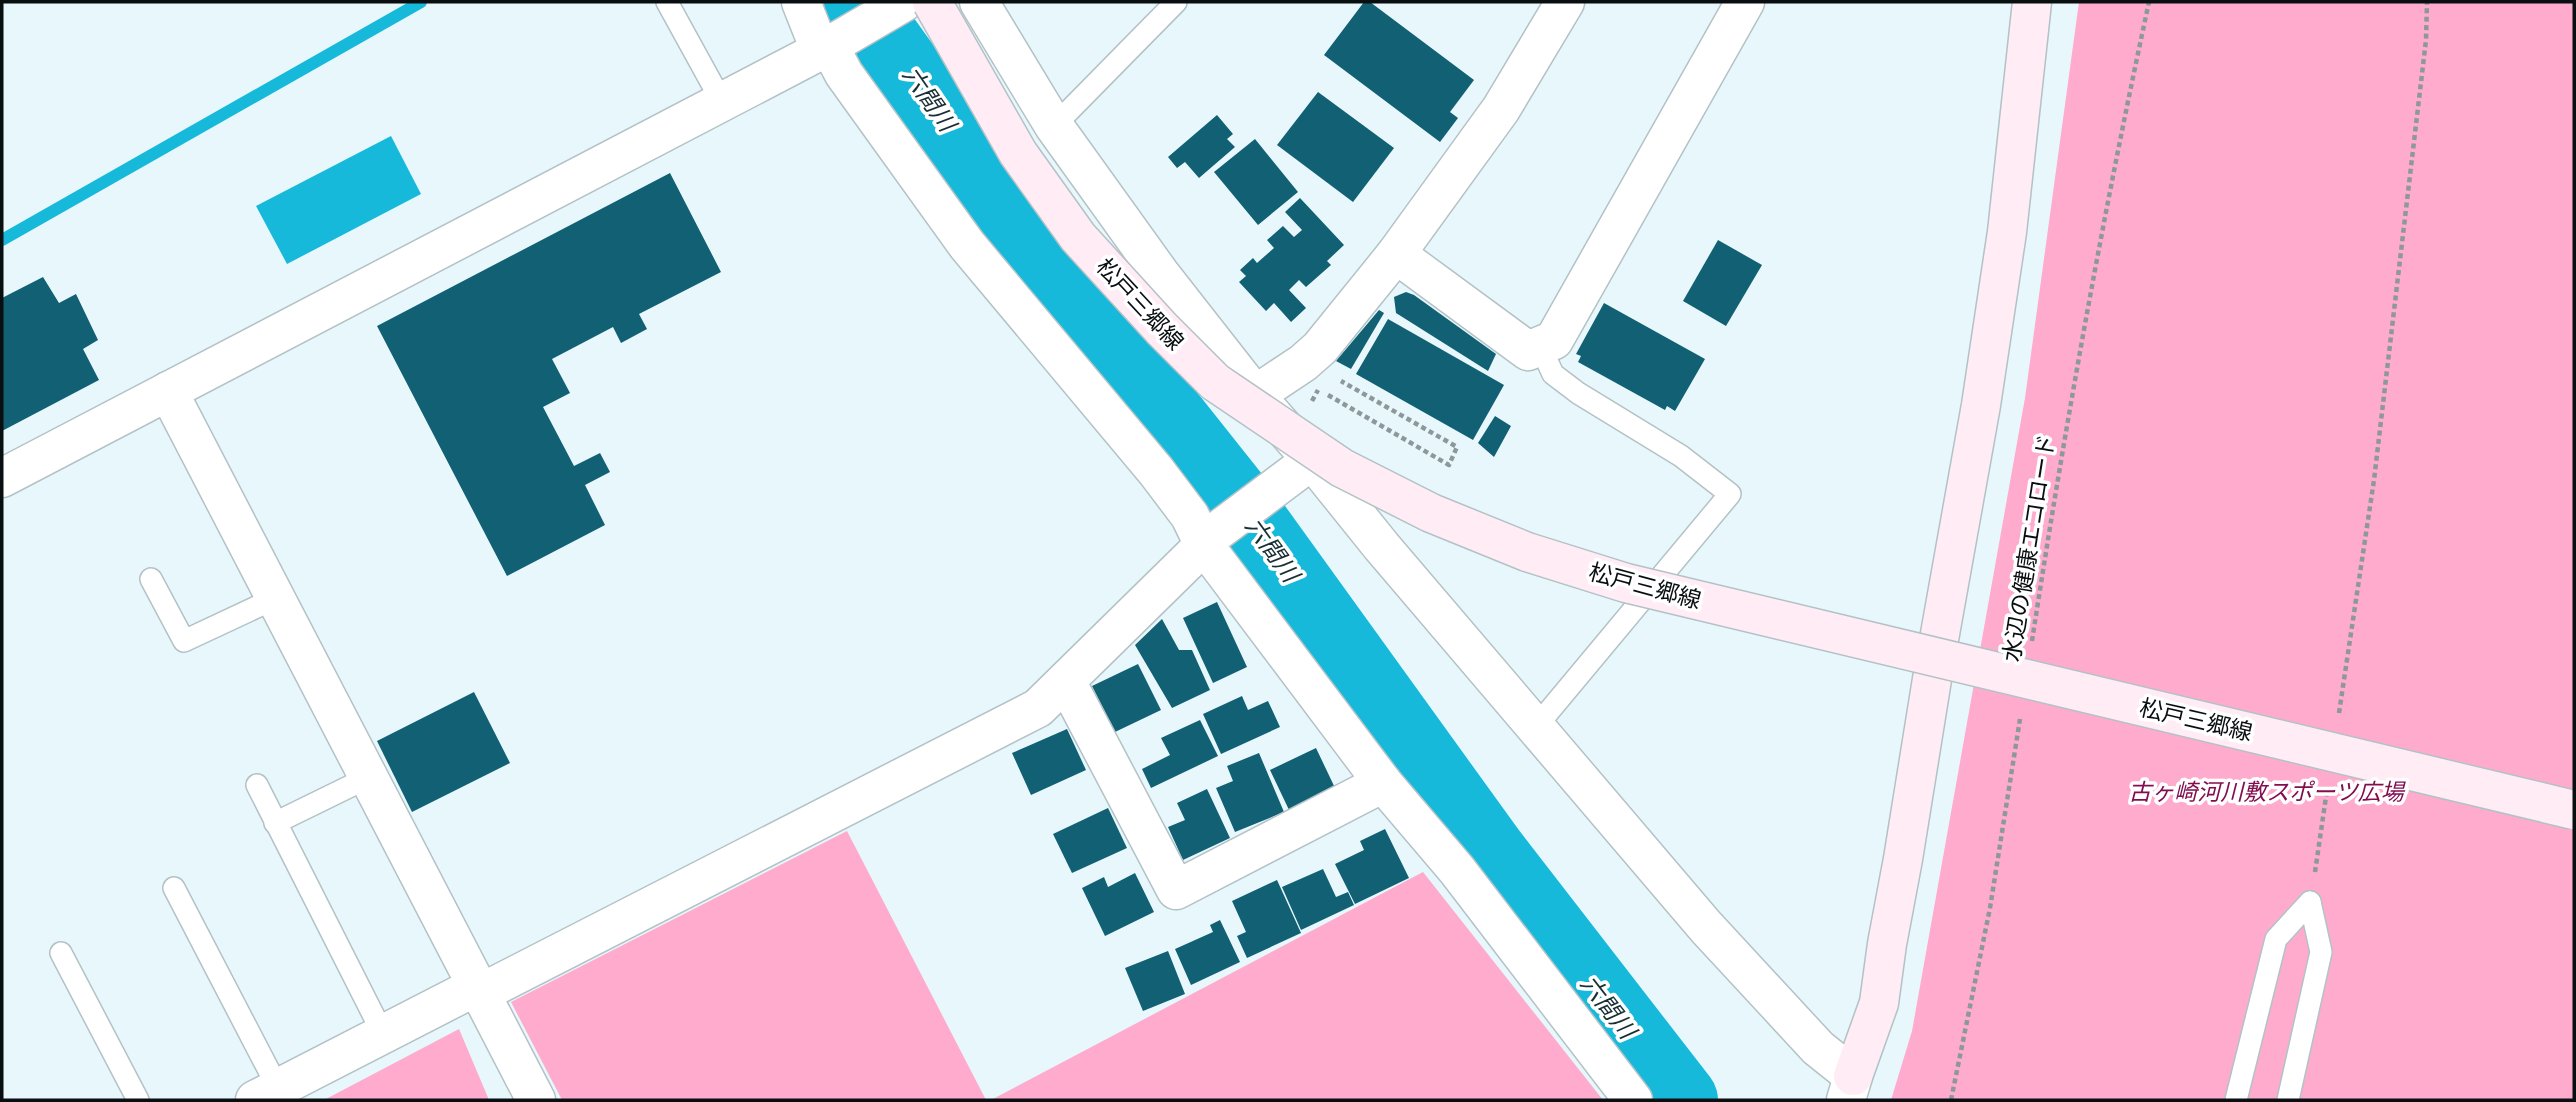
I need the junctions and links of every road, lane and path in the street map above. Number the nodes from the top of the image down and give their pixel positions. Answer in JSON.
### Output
{"nodes":[{"id":1,"x":667,"y":2,"type":"edge"},
{"id":2,"x":801,"y":2,"type":"edge"},
{"id":3,"x":904,"y":2,"type":"edge"},
{"id":4,"x":932,"y":2,"type":"edge"},
{"id":5,"x":979,"y":2,"type":"edge"},
{"id":6,"x":1176,"y":2,"type":"edge"},
{"id":7,"x":1565,"y":2,"type":"edge"},
{"id":8,"x":1745,"y":2,"type":"edge"},
{"id":9,"x":2032,"y":2,"type":"edge"},
{"id":10,"x":2148,"y":2,"type":"edge"},
{"id":11,"x":2427,"y":2,"type":"edge"},
{"id":12,"x":825,"y":48,"type":"junction"},
{"id":13,"x":722,"y":102,"type":"junction"},
{"id":14,"x":1054,"y":125,"type":"junction"},
{"id":15,"x":1396,"y":254,"type":"junction"},
{"id":16,"x":1540,"y":346,"type":"junction"},
{"id":17,"x":1338,"y":380,"type":"dead end"},
{"id":18,"x":1318,"y":390,"type":"dead end"},
{"id":19,"x":168,"y":391,"type":"junction"},
{"id":20,"x":1255,"y":395,"type":"junction"},
{"id":21,"x":1300,"y":468,"type":"junction"},
{"id":22,"x":2,"y":478,"type":"edge"},
{"id":23,"x":1208,"y":540,"type":"junction"},
{"id":24,"x":151,"y":579,"type":"dead end"},
{"id":25,"x":276,"y":598,"type":"junction"},
{"id":26,"x":2031,"y":647,"type":"dead end"},
{"id":27,"x":1066,"y":681,"type":"junction"},
{"id":28,"x":2020,"y":716,"type":"dead end"},
{"id":29,"x":2337,"y":725,"type":"dead end"},
{"id":30,"x":1535,"y":728,"type":"junction"},
{"id":31,"x":369,"y":777,"type":"junction"},
{"id":32,"x":2329,"y":779,"type":"dead end"},
{"id":33,"x":1383,"y":783,"type":"junction"},
{"id":34,"x":257,"y":785,"type":"dead end"},
{"id":35,"x":2574,"y":810,"type":"edge"},
{"id":36,"x":275,"y":823,"type":"junction"},
{"id":37,"x":174,"y":888,"type":"dead end"},
{"id":38,"x":2310,"y":902,"type":"junction"},
{"id":39,"x":61,"y":953,"type":"dead end"},
{"id":40,"x":479,"y":989,"type":"junction"},
{"id":41,"x":383,"y":1034,"type":"junction"},
{"id":42,"x":1852,"y":1092,"type":"edge"},
{"id":43,"x":266,"y":1094,"type":"edge"},
{"id":44,"x":138,"y":1100,"type":"edge"},
{"id":45,"x":536,"y":1100,"type":"edge"},
{"id":46,"x":1633,"y":1100,"type":"edge"},
{"id":47,"x":1951,"y":1100,"type":"edge"},
{"id":48,"x":2236,"y":1100,"type":"edge"},
{"id":49,"x":2288,"y":1100,"type":"edge"}],
"edges":[{"from":1,"to":13,"type":"lane"},
{"from":2,"to":12,"type":"street"},
{"from":3,"to":12,"type":"street"},
{"from":4,"to":35,"type":"main road","name":"松戸三郷線","bridge":true},
{"from":5,"to":14,"type":"street"},
{"from":6,"to":14,"type":"lane"},
{"from":7,"to":15,"type":"street"},
{"from":8,"to":16,"type":"street"},
{"from":9,"to":42,"type":"main road"},
{"from":10,"to":26,"type":"path","name":"水辺の健康エコロード"},
{"from":11,"to":29,"type":"path"},
{"from":12,"to":13,"type":"street"},
{"from":12,"to":23,"type":"street"},
{"from":13,"to":19,"type":"street"},
{"from":14,"to":20,"type":"street"},
{"from":15,"to":16,"type":"street"},
{"from":15,"to":20,"type":"street"},
{"from":16,"to":30,"type":"lane"},
{"from":17,"to":18,"type":"path"},
{"from":19,"to":22,"type":"street"},
{"from":19,"to":25,"type":"street"},
{"from":20,"to":21,"type":"street"},
{"from":21,"to":23,"type":"street"},
{"from":21,"to":30,"type":"street"},
{"from":23,"to":27,"type":"street"},
{"from":23,"to":33,"type":"street"},
{"from":24,"to":25,"type":"lane"},
{"from":25,"to":31,"type":"street"},
{"from":27,"to":33,"type":"street"},
{"from":27,"to":40,"type":"street"},
{"from":28,"to":47,"type":"path"},
{"from":30,"to":42,"type":"street"},
{"from":31,"to":36,"type":"lane"},
{"from":31,"to":40,"type":"street"},
{"from":32,"to":38,"type":"path"},
{"from":33,"to":46,"type":"street"},
{"from":34,"to":36,"type":"lane"},
{"from":36,"to":41,"type":"lane"},
{"from":37,"to":43,"type":"lane"},
{"from":38,"to":48,"type":"lane"},
{"from":38,"to":49,"type":"lane"},
{"from":39,"to":44,"type":"lane"},
{"from":40,"to":41,"type":"street"},
{"from":40,"to":45,"type":"street"},
{"from":41,"to":43,"type":"street"}]}
